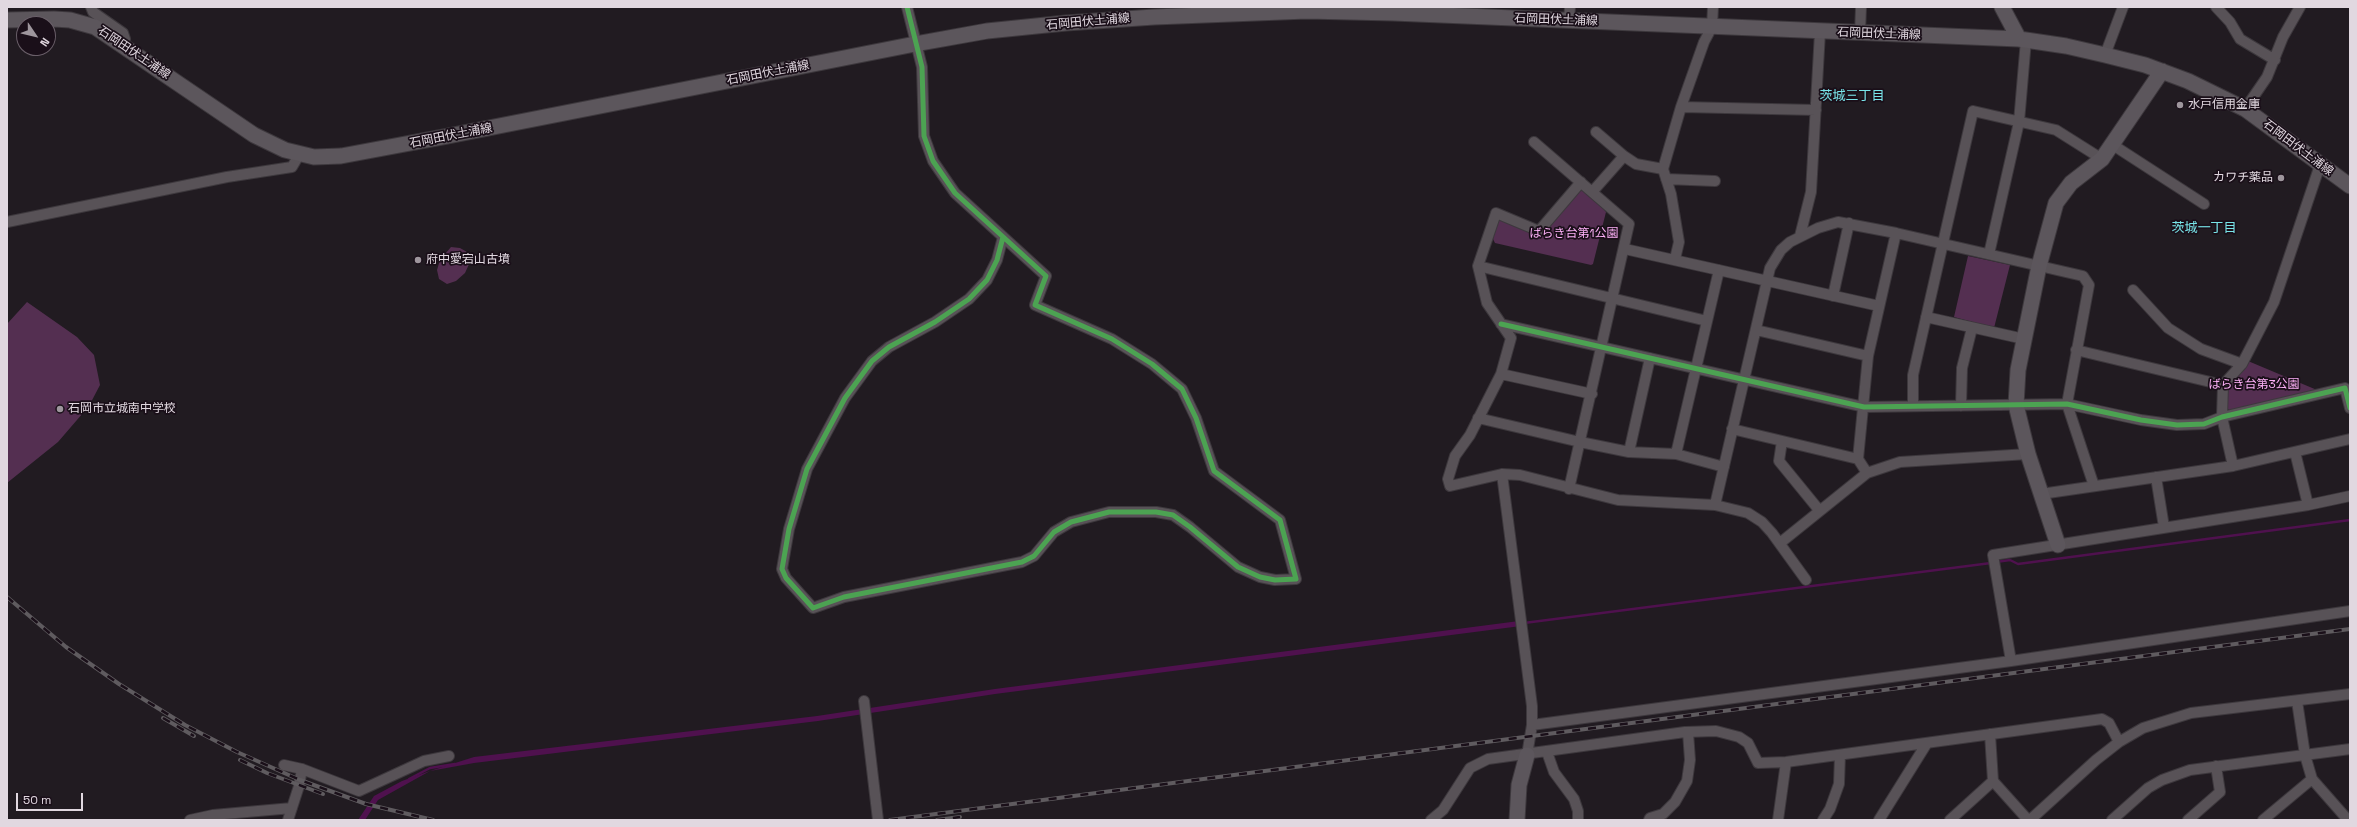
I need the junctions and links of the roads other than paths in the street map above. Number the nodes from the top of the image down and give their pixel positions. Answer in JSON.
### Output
{"nodes":[{"id":1,"x":91,"y":7,"type":"edge"},
{"id":2,"x":907,"y":7,"type":"edge"},
{"id":3,"x":1713,"y":7,"type":"edge"},
{"id":4,"x":1861,"y":7,"type":"edge"},
{"id":5,"x":2002,"y":7,"type":"edge"},
{"id":6,"x":2123,"y":7,"type":"edge"},
{"id":7,"x":2216,"y":7,"type":"edge"},
{"id":8,"x":2300,"y":7,"type":"edge"},
{"id":9,"x":1394,"y":10,"type":"edge"},
{"id":10,"x":1570,"y":14,"type":"edge"},
{"id":11,"x":7,"y":20,"type":"edge"},
{"id":12,"x":1712,"y":27,"type":"junction"},
{"id":13,"x":1820,"y":32,"type":"junction"},
{"id":14,"x":1860,"y":33,"type":"junction"},
{"id":15,"x":2022,"y":40,"type":"junction"},
{"id":16,"x":121,"y":43,"type":"junction"},
{"id":17,"x":915,"y":44,"type":"junction"},
{"id":18,"x":2105,"y":55,"type":"junction"},
{"id":19,"x":2275,"y":60,"type":"junction"},
{"id":20,"x":2162,"y":71,"type":"junction"},
{"id":21,"x":1681,"y":106,"type":"junction"},
{"id":22,"x":2245,"y":109,"type":"junction"},
{"id":23,"x":1816,"y":110,"type":"junction"},
{"id":24,"x":2019,"y":122,"type":"junction"},
{"id":25,"x":1596,"y":132,"type":"dead end"},
{"id":26,"x":1534,"y":142,"type":"dead end"},
{"id":27,"x":2113,"y":145,"type":"junction"},
{"id":28,"x":299,"y":155,"type":"junction"},
{"id":29,"x":1624,"y":156,"type":"junction"},
{"id":30,"x":2102,"y":159,"type":"junction"},
{"id":31,"x":2320,"y":165,"type":"junction"},
{"id":32,"x":1665,"y":174,"type":"junction"},
{"id":33,"x":1715,"y":181,"type":"dead end"},
{"id":34,"x":1581,"y":182,"type":"junction"},
{"id":35,"x":2350,"y":186,"type":"edge"},
{"id":36,"x":1593,"y":192,"type":"junction"},
{"id":37,"x":2204,"y":204,"type":"dead end"},
{"id":38,"x":7,"y":222,"type":"edge"},
{"id":39,"x":1849,"y":223,"type":"junction"},
{"id":40,"x":1896,"y":233,"type":"junction"},
{"id":41,"x":1800,"y":236,"type":"junction"},
{"id":42,"x":1003,"y":237,"type":"junction"},
{"id":43,"x":1942,"y":244,"type":"junction"},
{"id":44,"x":1625,"y":248,"type":"junction"},
{"id":45,"x":1989,"y":254,"type":"junction"},
{"id":46,"x":1675,"y":259,"type":"junction"},
{"id":47,"x":1478,"y":266,"type":"junction"},
{"id":48,"x":2039,"y":266,"type":"junction"},
{"id":49,"x":1719,"y":270,"type":"junction"},
{"id":50,"x":1767,"y":280,"type":"junction"},
{"id":51,"x":2133,"y":290,"type":"dead end"},
{"id":52,"x":1832,"y":296,"type":"junction"},
{"id":53,"x":1614,"y":298,"type":"junction"},
{"id":54,"x":1879,"y":306,"type":"junction"},
{"id":55,"x":1926,"y":317,"type":"junction"},
{"id":56,"x":1707,"y":321,"type":"junction"},
{"id":57,"x":1501,"y":324,"type":"junction"},
{"id":58,"x":1972,"y":328,"type":"junction"},
{"id":59,"x":1756,"y":330,"type":"junction"},
{"id":60,"x":2024,"y":339,"type":"junction"},
{"id":61,"x":1602,"y":348,"type":"junction"},
{"id":62,"x":2076,"y":350,"type":"junction"},
{"id":63,"x":1868,"y":356,"type":"junction"},
{"id":64,"x":1650,"y":358,"type":"junction"},
{"id":65,"x":2242,"y":364,"type":"junction"},
{"id":66,"x":1696,"y":369,"type":"junction"},
{"id":67,"x":1501,"y":374,"type":"junction"},
{"id":68,"x":1744,"y":379,"type":"junction"},
{"id":69,"x":2223,"y":385,"type":"junction"},
{"id":70,"x":1592,"y":394,"type":"junction"},
{"id":71,"x":2067,"y":404,"type":"junction"},
{"id":72,"x":2016,"y":405,"type":"junction"},
{"id":73,"x":1914,"y":406,"type":"junction"},
{"id":74,"x":1961,"y":406,"type":"junction"},
{"id":75,"x":1864,"y":407,"type":"junction"},
{"id":76,"x":2350,"y":408,"type":"edge"},
{"id":77,"x":2222,"y":417,"type":"junction"},
{"id":78,"x":1478,"y":418,"type":"junction"},
{"id":79,"x":1732,"y":429,"type":"junction"},
{"id":80,"x":2350,"y":439,"type":"edge"},
{"id":81,"x":1782,"y":440,"type":"junction"},
{"id":82,"x":1580,"y":442,"type":"junction"},
{"id":83,"x":1629,"y":452,"type":"junction"},
{"id":84,"x":2295,"y":452,"type":"junction"},
{"id":85,"x":1676,"y":454,"type":"junction"},
{"id":86,"x":2028,"y":454,"type":"junction"},
{"id":87,"x":1858,"y":459,"type":"junction"},
{"id":88,"x":2233,"y":466,"type":"junction"},
{"id":89,"x":1724,"y":467,"type":"junction"},
{"id":90,"x":1867,"y":473,"type":"junction"},
{"id":91,"x":1502,"y":474,"type":"junction"},
{"id":92,"x":2156,"y":477,"type":"junction"},
{"id":93,"x":2094,"y":486,"type":"junction"},
{"id":94,"x":1569,"y":489,"type":"junction"},
{"id":95,"x":2041,"y":494,"type":"junction"},
{"id":96,"x":2350,"y":496,"type":"edge"},
{"id":97,"x":1715,"y":505,"type":"junction"},
{"id":98,"x":2308,"y":505,"type":"junction"},
{"id":99,"x":1819,"y":510,"type":"junction"},
{"id":100,"x":2164,"y":527,"type":"junction"},
{"id":101,"x":1780,"y":543,"type":"junction"},
{"id":102,"x":2058,"y":545,"type":"junction"},
{"id":103,"x":1806,"y":580,"type":"dead end"},
{"id":104,"x":2350,"y":611,"type":"edge"},
{"id":105,"x":2011,"y":661,"type":"junction"},
{"id":106,"x":2350,"y":694,"type":"edge"},
{"id":107,"x":2297,"y":701,"type":"junction"},
{"id":108,"x":864,"y":703,"type":"dead end"},
{"id":109,"x":1532,"y":725,"type":"junction"},
{"id":110,"x":1688,"y":732,"type":"junction"},
{"id":111,"x":1990,"y":734,"type":"junction"},
{"id":112,"x":2120,"y":742,"type":"junction"},
{"id":113,"x":1927,"y":743,"type":"junction"},
{"id":114,"x":2350,"y":749,"type":"edge"},
{"id":115,"x":1547,"y":752,"type":"junction"},
{"id":116,"x":1527,"y":755,"type":"junction"},
{"id":117,"x":1840,"y":755,"type":"junction"},
{"id":118,"x":2305,"y":755,"type":"junction"},
{"id":119,"x":448,"y":756,"type":"dead end"},
{"id":120,"x":1786,"y":762,"type":"junction"},
{"id":121,"x":284,"y":765,"type":"dead end"},
{"id":122,"x":2216,"y":766,"type":"junction"},
{"id":123,"x":302,"y":769,"type":"junction"},
{"id":124,"x":2312,"y":779,"type":"junction"},
{"id":125,"x":1993,"y":781,"type":"junction"},
{"id":126,"x":290,"y":813,"type":"edge"},
{"id":127,"x":2346,"y":817,"type":"edge"},
{"id":128,"x":190,"y":820,"type":"edge"},
{"id":129,"x":878,"y":820,"type":"edge"},
{"id":130,"x":1432,"y":820,"type":"edge"},
{"id":131,"x":1517,"y":820,"type":"edge"},
{"id":132,"x":1578,"y":820,"type":"edge"},
{"id":133,"x":1649,"y":820,"type":"edge"},
{"id":134,"x":1778,"y":820,"type":"edge"},
{"id":135,"x":1823,"y":820,"type":"edge"},
{"id":136,"x":1879,"y":820,"type":"edge"},
{"id":137,"x":1950,"y":820,"type":"edge"},
{"id":138,"x":2029,"y":820,"type":"edge"},
{"id":139,"x":2112,"y":820,"type":"edge"},
{"id":140,"x":2188,"y":820,"type":"edge"},
{"id":141,"x":2263,"y":820,"type":"edge"}],
"edges":[{"from":1,"to":16,"type":"street"},
{"from":2,"to":17,"type":"street"},
{"from":3,"to":12,"type":"street"},
{"from":4,"to":14,"type":"street"},
{"from":5,"to":15,"type":"main road"},
{"from":6,"to":18,"type":"street"},
{"from":7,"to":19,"type":"street"},
{"from":8,"to":19,"type":"street"},
{"from":9,"to":10,"type":"main road","name":"石岡田伏土浦線"},
{"from":9,"to":17,"type":"main road","name":"石岡田伏土浦線"},
{"from":10,"to":12,"type":"main road","name":"石岡田伏土浦線"},
{"from":11,"to":16,"type":"main road","name":"石岡田伏土浦線"},
{"from":12,"to":13,"type":"main road","name":"石岡田伏土浦線"},
{"from":12,"to":21,"type":"street"},
{"from":13,"to":14,"type":"main road","name":"石岡田伏土浦線"},
{"from":13,"to":23,"type":"street"},
{"from":14,"to":15,"type":"main road","name":"石岡田伏土浦線"},
{"from":15,"to":18,"type":"main road","name":"石岡田伏土浦線"},
{"from":15,"to":24,"type":"street"},
{"from":16,"to":28,"type":"main road","name":"石岡田伏土浦線"},
{"from":17,"to":28,"type":"main road","name":"石岡田伏土浦線"},
{"from":17,"to":42,"type":"street"},
{"from":18,"to":20,"type":"main road","name":"石岡田伏土浦線"},
{"from":19,"to":22,"type":"street"},
{"from":20,"to":22,"type":"main road","name":"石岡田伏土浦線"},
{"from":20,"to":27,"type":"main road"},
{"from":21,"to":23,"type":"street"},
{"from":21,"to":32,"type":"street"},
{"from":22,"to":31,"type":"main road","name":"石岡田伏土浦線"},
{"from":23,"to":41,"type":"street"},
{"from":24,"to":30,"type":"street"},
{"from":24,"to":43,"type":"street"},
{"from":24,"to":45,"type":"street"},
{"from":25,"to":29,"type":"street"},
{"from":26,"to":34,"type":"street"},
{"from":27,"to":30,"type":"main road"},
{"from":27,"to":37,"type":"street"},
{"from":28,"to":38,"type":"street"},
{"from":29,"to":32,"type":"street"},
{"from":29,"to":36,"type":"street"},
{"from":30,"to":48,"type":"main road"},
{"from":31,"to":35,"type":"main road","name":"石岡田伏土浦線"},
{"from":31,"to":65,"type":"street"},
{"from":32,"to":33,"type":"street"},
{"from":32,"to":46,"type":"street"},
{"from":34,"to":36,"type":"street"},
{"from":34,"to":47,"type":"street"},
{"from":36,"to":44,"type":"street"},
{"from":39,"to":40,"type":"street"},
{"from":39,"to":41,"type":"street"},
{"from":39,"to":52,"type":"street"},
{"from":40,"to":43,"type":"street"},
{"from":40,"to":54,"type":"street"},
{"from":41,"to":50,"type":"street"},
{"from":42,"to":42,"type":"street"},
{"from":43,"to":45,"type":"street"},
{"from":43,"to":55,"type":"street"},
{"from":44,"to":46,"type":"street"},
{"from":44,"to":53,"type":"street"},
{"from":45,"to":48,"type":"street"},
{"from":46,"to":49,"type":"street"},
{"from":47,"to":53,"type":"street"},
{"from":47,"to":57,"type":"street"},
{"from":48,"to":60,"type":"main road"},
{"from":48,"to":62,"type":"street"},
{"from":49,"to":50,"type":"street"},
{"from":49,"to":56,"type":"street"},
{"from":50,"to":52,"type":"street"},
{"from":50,"to":59,"type":"street"},
{"from":51,"to":65,"type":"street"},
{"from":52,"to":54,"type":"street"},
{"from":53,"to":56,"type":"street"},
{"from":53,"to":61,"type":"street"},
{"from":54,"to":63,"type":"street"},
{"from":55,"to":58,"type":"street"},
{"from":55,"to":73,"type":"street"},
{"from":56,"to":66,"type":"street"},
{"from":57,"to":61,"type":"street"},
{"from":57,"to":67,"type":"street"},
{"from":58,"to":60,"type":"street"},
{"from":58,"to":74,"type":"street"},
{"from":59,"to":63,"type":"street"},
{"from":59,"to":68,"type":"street"},
{"from":60,"to":72,"type":"main road"},
{"from":61,"to":64,"type":"street"},
{"from":61,"to":70,"type":"street"},
{"from":62,"to":69,"type":"street"},
{"from":62,"to":71,"type":"street"},
{"from":63,"to":75,"type":"street"},
{"from":64,"to":66,"type":"street"},
{"from":64,"to":83,"type":"street"},
{"from":65,"to":69,"type":"street"},
{"from":66,"to":68,"type":"street"},
{"from":66,"to":85,"type":"street"},
{"from":67,"to":70,"type":"street"},
{"from":67,"to":78,"type":"street"},
{"from":68,"to":75,"type":"street"},
{"from":68,"to":79,"type":"street"},
{"from":69,"to":77,"type":"street"},
{"from":70,"to":82,"type":"street"},
{"from":71,"to":72,"type":"street"},
{"from":71,"to":77,"type":"street"},
{"from":71,"to":93,"type":"street"},
{"from":72,"to":74,"type":"street"},
{"from":72,"to":86,"type":"main road"},
{"from":73,"to":74,"type":"street"},
{"from":73,"to":75,"type":"street"},
{"from":75,"to":87,"type":"street"},
{"from":76,"to":77,"type":"street"},
{"from":77,"to":88,"type":"street"},
{"from":78,"to":82,"type":"street"},
{"from":78,"to":91,"type":"street"},
{"from":79,"to":81,"type":"street"},
{"from":79,"to":89,"type":"street"},
{"from":80,"to":84,"type":"street"},
{"from":81,"to":87,"type":"street"},
{"from":81,"to":99,"type":"street"},
{"from":82,"to":83,"type":"street"},
{"from":82,"to":94,"type":"street"},
{"from":83,"to":85,"type":"street"},
{"from":84,"to":88,"type":"street"},
{"from":84,"to":98,"type":"street"},
{"from":85,"to":89,"type":"street"},
{"from":86,"to":90,"type":"street"},
{"from":86,"to":95,"type":"main road"},
{"from":87,"to":90,"type":"street"},
{"from":88,"to":92,"type":"street"},
{"from":89,"to":97,"type":"street"},
{"from":90,"to":99,"type":"street"},
{"from":91,"to":94,"type":"street"},
{"from":91,"to":109,"type":"street"},
{"from":92,"to":93,"type":"street"},
{"from":92,"to":100,"type":"street"},
{"from":93,"to":95,"type":"street"},
{"from":94,"to":97,"type":"street"},
{"from":95,"to":102,"type":"main road"},
{"from":96,"to":98,"type":"street"},
{"from":97,"to":101,"type":"street"},
{"from":98,"to":100,"type":"street"},
{"from":99,"to":101,"type":"street"},
{"from":100,"to":102,"type":"street"},
{"from":101,"to":103,"type":"street"},
{"from":102,"to":105,"type":"street"},
{"from":104,"to":105,"type":"street"},
{"from":105,"to":109,"type":"street"},
{"from":106,"to":107,"type":"street"},
{"from":107,"to":112,"type":"street"},
{"from":107,"to":118,"type":"street"},
{"from":108,"to":129,"type":"street"},
{"from":109,"to":116,"type":"street"},
{"from":110,"to":115,"type":"street"},
{"from":110,"to":120,"type":"street"},
{"from":110,"to":133,"type":"street"},
{"from":111,"to":112,"type":"street"},
{"from":111,"to":113,"type":"street"},
{"from":111,"to":125,"type":"street"},
{"from":112,"to":138,"type":"street"},
{"from":113,"to":117,"type":"street"},
{"from":113,"to":136,"type":"street"},
{"from":114,"to":118,"type":"street"},
{"from":115,"to":116,"type":"street"},
{"from":115,"to":132,"type":"street"},
{"from":116,"to":130,"type":"street"},
{"from":116,"to":131,"type":"main road"},
{"from":117,"to":120,"type":"street"},
{"from":117,"to":135,"type":"street"},
{"from":118,"to":122,"type":"street"},
{"from":118,"to":124,"type":"street"},
{"from":119,"to":123,"type":"street"},
{"from":120,"to":134,"type":"street"},
{"from":121,"to":123,"type":"street"},
{"from":122,"to":139,"type":"street"},
{"from":122,"to":140,"type":"street"},
{"from":123,"to":126,"type":"street"},
{"from":124,"to":127,"type":"street"},
{"from":124,"to":141,"type":"street"},
{"from":125,"to":137,"type":"street"},
{"from":125,"to":138,"type":"street"},
{"from":126,"to":128,"type":"street"}]}
